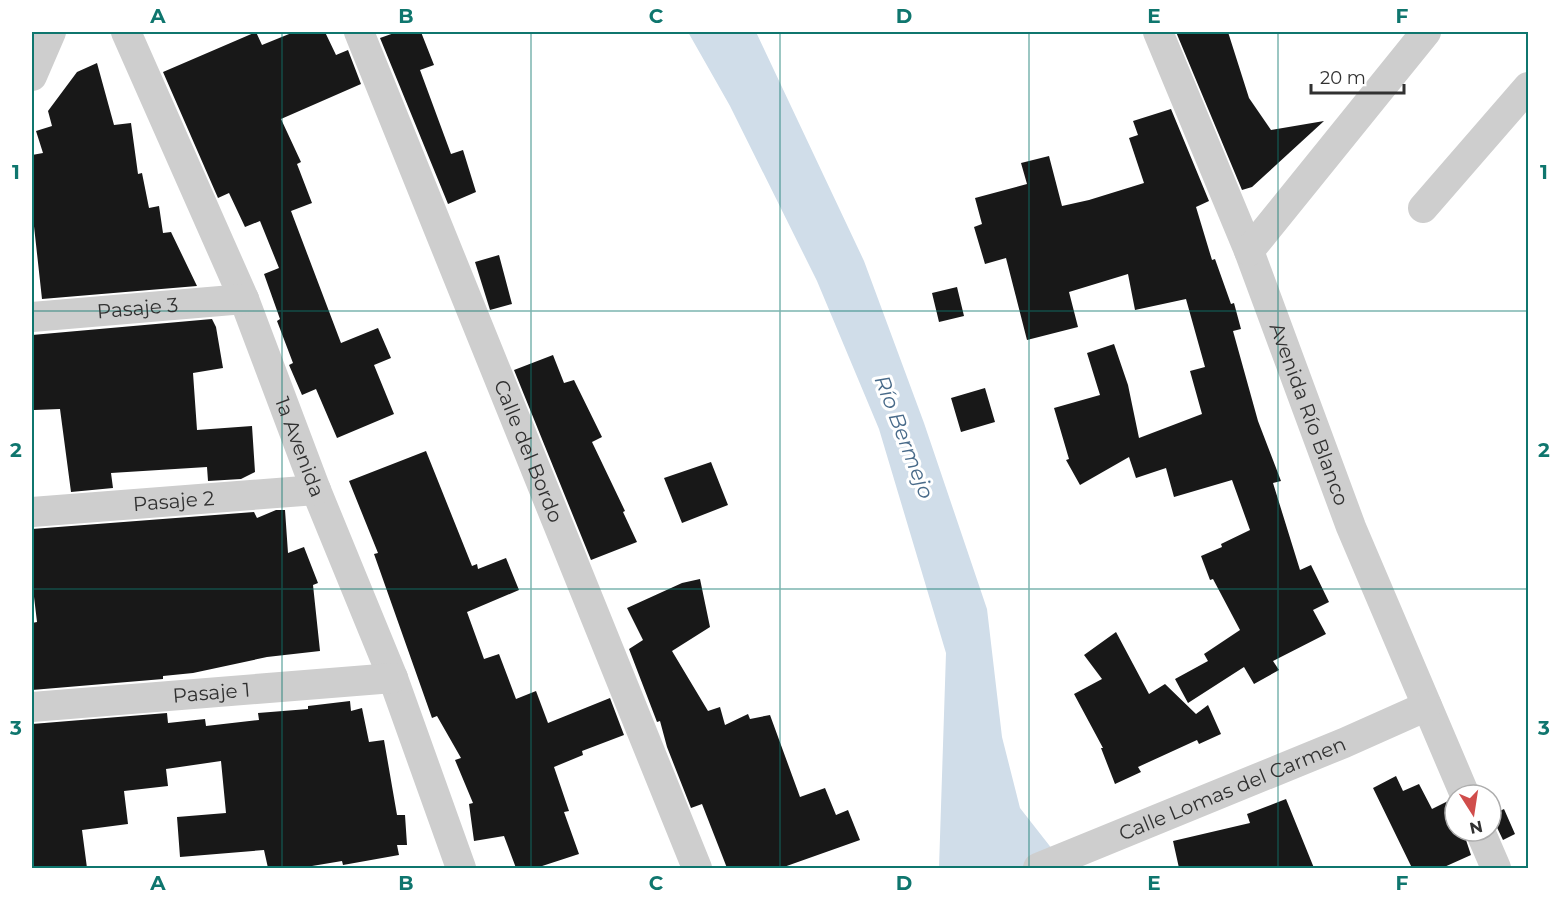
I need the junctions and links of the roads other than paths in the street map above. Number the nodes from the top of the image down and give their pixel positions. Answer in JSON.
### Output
{"nodes":[{"id":1,"x":51,"y":32,"type":"edge"},
{"id":2,"x":126,"y":32,"type":"edge"},
{"id":3,"x":359,"y":32,"type":"edge"},
{"id":4,"x":1158,"y":32,"type":"edge"},
{"id":5,"x":1426,"y":32,"type":"edge"},
{"id":6,"x":32,"y":76,"type":"edge"},
{"id":7,"x":1528,"y":87,"type":"edge"},
{"id":8,"x":1423,"y":208,"type":"dead end"},
{"id":9,"x":1249,"y":251,"type":"junction"},
{"id":10,"x":244,"y":299,"type":"junction"},
{"id":11,"x":32,"y":317,"type":"edge"},
{"id":12,"x":316,"y":489,"type":"junction"},
{"id":13,"x":32,"y":512,"type":"edge"},
{"id":14,"x":393,"y":678,"type":"junction"},
{"id":15,"x":1427,"y":706,"type":"junction"},
{"id":16,"x":32,"y":707,"type":"edge"},
{"id":17,"x":1460,"y":783,"type":"edge"},
{"id":18,"x":1485,"y":843,"type":"edge"},
{"id":19,"x":460,"y":868,"type":"edge"},
{"id":20,"x":697,"y":868,"type":"edge"},
{"id":21,"x":1038,"y":868,"type":"edge"},
{"id":22,"x":1496,"y":868,"type":"edge"}],
"edges":[{"from":1,"to":6,"type":"street"},
{"from":2,"to":10,"type":"street","name":"1a Avenida"},
{"from":3,"to":20,"type":"street","name":"Calle del Bordo"},
{"from":4,"to":9,"type":"street","name":"Avenida Río Blanco"},
{"from":5,"to":9,"type":"street"},
{"from":7,"to":8,"type":"street"},
{"from":9,"to":15,"type":"street","name":"Avenida Río Blanco"},
{"from":10,"to":11,"type":"street","name":"Pasaje 3"},
{"from":10,"to":12,"type":"street","name":"1a Avenida"},
{"from":12,"to":13,"type":"street","name":"Pasaje 2"},
{"from":12,"to":14,"type":"street","name":"1a Avenida"},
{"from":14,"to":16,"type":"street","name":"Pasaje 1"},
{"from":14,"to":19,"type":"street","name":"1a Avenida"},
{"from":15,"to":17,"type":"street","name":"Avenida Río Blanco"},
{"from":15,"to":21,"type":"street","name":"Calle Lomas del Carmen"},
{"from":18,"to":22,"type":"street"}]}
